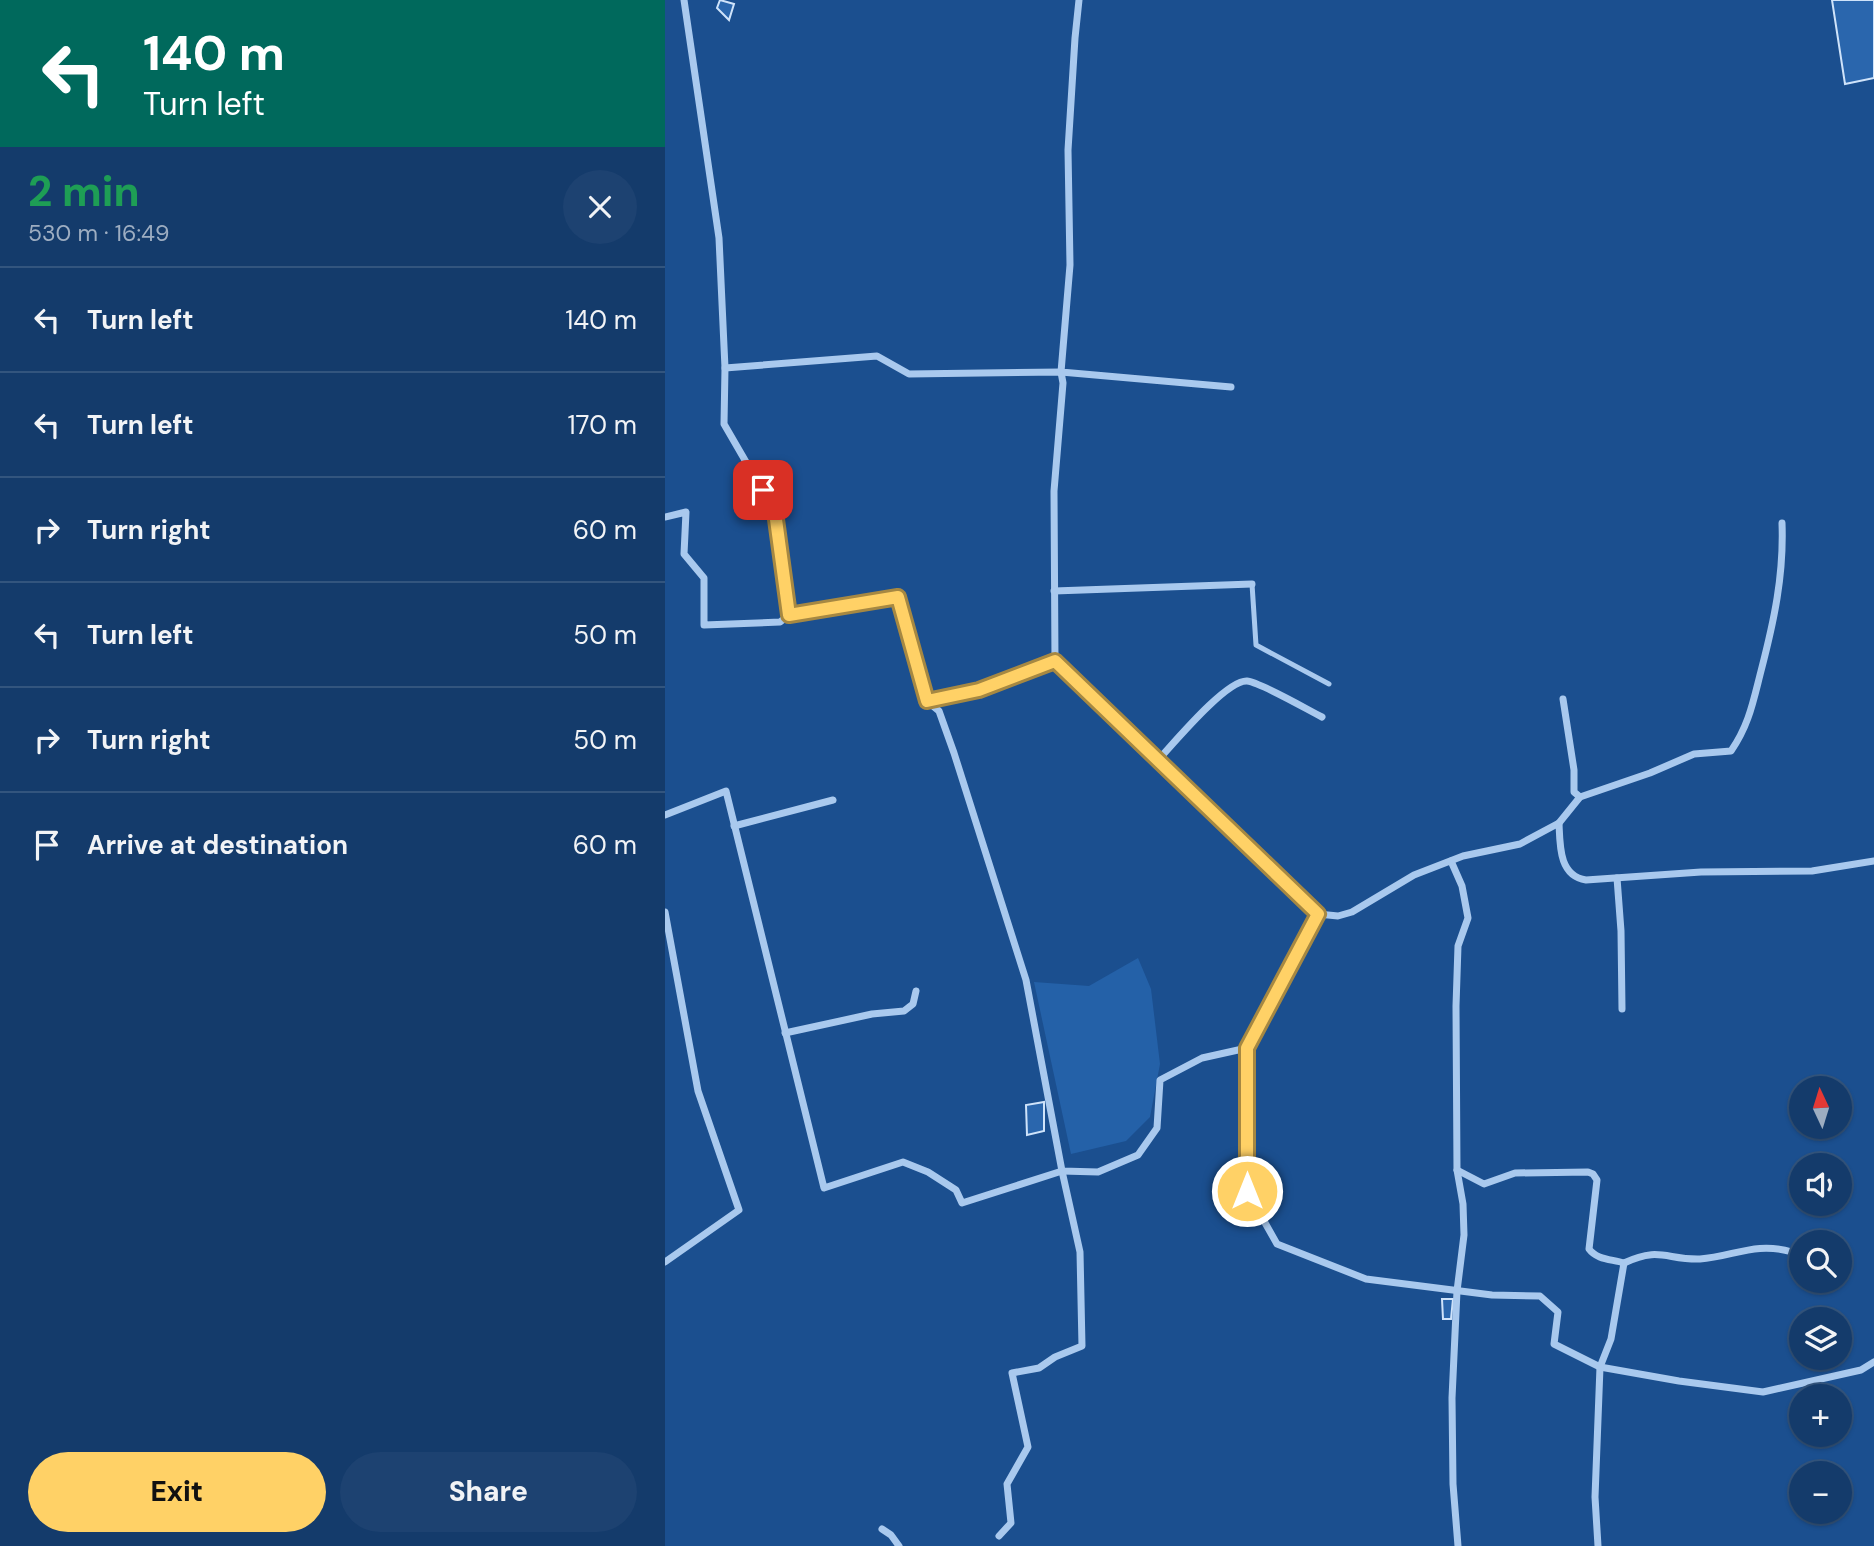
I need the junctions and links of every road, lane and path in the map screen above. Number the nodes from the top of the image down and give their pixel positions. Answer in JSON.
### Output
{"nodes":[{"id":1,"x":684,"y":0,"type":"edge"},
{"id":2,"x":1079,"y":0,"type":"edge"},
{"id":3,"x":725,"y":368,"type":"junction"},
{"id":4,"x":1061,"y":372,"type":"junction"},
{"id":5,"x":1231,"y":387,"type":"dead end"},
{"id":6,"x":665,"y":517,"type":"edge"},
{"id":7,"x":1782,"y":523,"type":"dead end"},
{"id":8,"x":1252,"y":584,"type":"joint"},
{"id":9,"x":1055,"y":591,"type":"junction"},
{"id":10,"x":789,"y":615,"type":"junction"},
{"id":11,"x":1055,"y":661,"type":"junction"},
{"id":12,"x":1329,"y":684,"type":"dead end"},
{"id":13,"x":1563,"y":699,"type":"dead end"},
{"id":14,"x":927,"y":701,"type":"junction"},
{"id":15,"x":1322,"y":717,"type":"dead end"},
{"id":16,"x":1157,"y":760,"type":"junction"},
{"id":17,"x":1580,"y":797,"type":"junction"},
{"id":18,"x":833,"y":800,"type":"dead end"},
{"id":19,"x":665,"y":815,"type":"edge"},
{"id":20,"x":1559,"y":823,"type":"junction"},
{"id":21,"x":734,"y":826,"type":"junction"},
{"id":22,"x":1451,"y":861,"type":"junction"},
{"id":23,"x":1874,"y":861,"type":"edge"},
{"id":24,"x":1617,"y":878,"type":"junction"},
{"id":25,"x":665,"y":912,"type":"edge"},
{"id":26,"x":1318,"y":914,"type":"junction"},
{"id":27,"x":916,"y":991,"type":"dead end"},
{"id":28,"x":1622,"y":1009,"type":"dead end"},
{"id":29,"x":785,"y":1033,"type":"junction"},
{"id":30,"x":1247,"y":1048,"type":"junction"},
{"id":31,"x":1457,"y":1170,"type":"junction"},
{"id":32,"x":1062,"y":1171,"type":"junction"},
{"id":33,"x":1789,"y":1251,"type":"edge"},
{"id":34,"x":665,"y":1262,"type":"edge"},
{"id":35,"x":1624,"y":1262,"type":"junction"},
{"id":36,"x":1457,"y":1291,"type":"junction"},
{"id":37,"x":1874,"y":1363,"type":"edge"},
{"id":38,"x":1599,"y":1367,"type":"junction"},
{"id":39,"x":881,"y":1529,"type":"dead end"},
{"id":40,"x":999,"y":1536,"type":"dead end"},
{"id":41,"x":899,"y":1546,"type":"edge"},
{"id":42,"x":1458,"y":1546,"type":"edge"},
{"id":43,"x":1598,"y":1546,"type":"edge"}],
"edges":[{"from":1,"to":3,"type":"street"},
{"from":2,"to":4,"type":"street"},
{"from":3,"to":4,"type":"street"},
{"from":3,"to":10,"type":"street"},
{"from":4,"to":5,"type":"street"},
{"from":4,"to":9,"type":"street"},
{"from":6,"to":10,"type":"street"},
{"from":7,"to":17,"type":"street"},
{"from":8,"to":9,"type":"street"},
{"from":8,"to":12,"type":"lane"},
{"from":9,"to":11,"type":"street"},
{"from":10,"to":14,"type":"street"},
{"from":11,"to":14,"type":"street"},
{"from":11,"to":16,"type":"street"},
{"from":13,"to":17,"type":"street"},
{"from":14,"to":32,"type":"street"},
{"from":15,"to":16,"type":"street"},
{"from":16,"to":26,"type":"street"},
{"from":17,"to":20,"type":"street"},
{"from":18,"to":21,"type":"street"},
{"from":19,"to":21,"type":"street"},
{"from":20,"to":22,"type":"street"},
{"from":20,"to":24,"type":"street"},
{"from":21,"to":29,"type":"street"},
{"from":22,"to":26,"type":"street"},
{"from":22,"to":31,"type":"street"},
{"from":23,"to":24,"type":"street"},
{"from":24,"to":28,"type":"street"},
{"from":25,"to":34,"type":"street"},
{"from":26,"to":30,"type":"street"},
{"from":27,"to":29,"type":"street"},
{"from":29,"to":32,"type":"street"},
{"from":30,"to":32,"type":"street"},
{"from":30,"to":36,"type":"street"},
{"from":31,"to":35,"type":"street"},
{"from":31,"to":36,"type":"street"},
{"from":32,"to":40,"type":"street"},
{"from":33,"to":35,"type":"street"},
{"from":35,"to":38,"type":"street"},
{"from":36,"to":38,"type":"street"},
{"from":36,"to":42,"type":"street"},
{"from":37,"to":38,"type":"street"},
{"from":38,"to":43,"type":"street"},
{"from":39,"to":41,"type":"street"}]}
